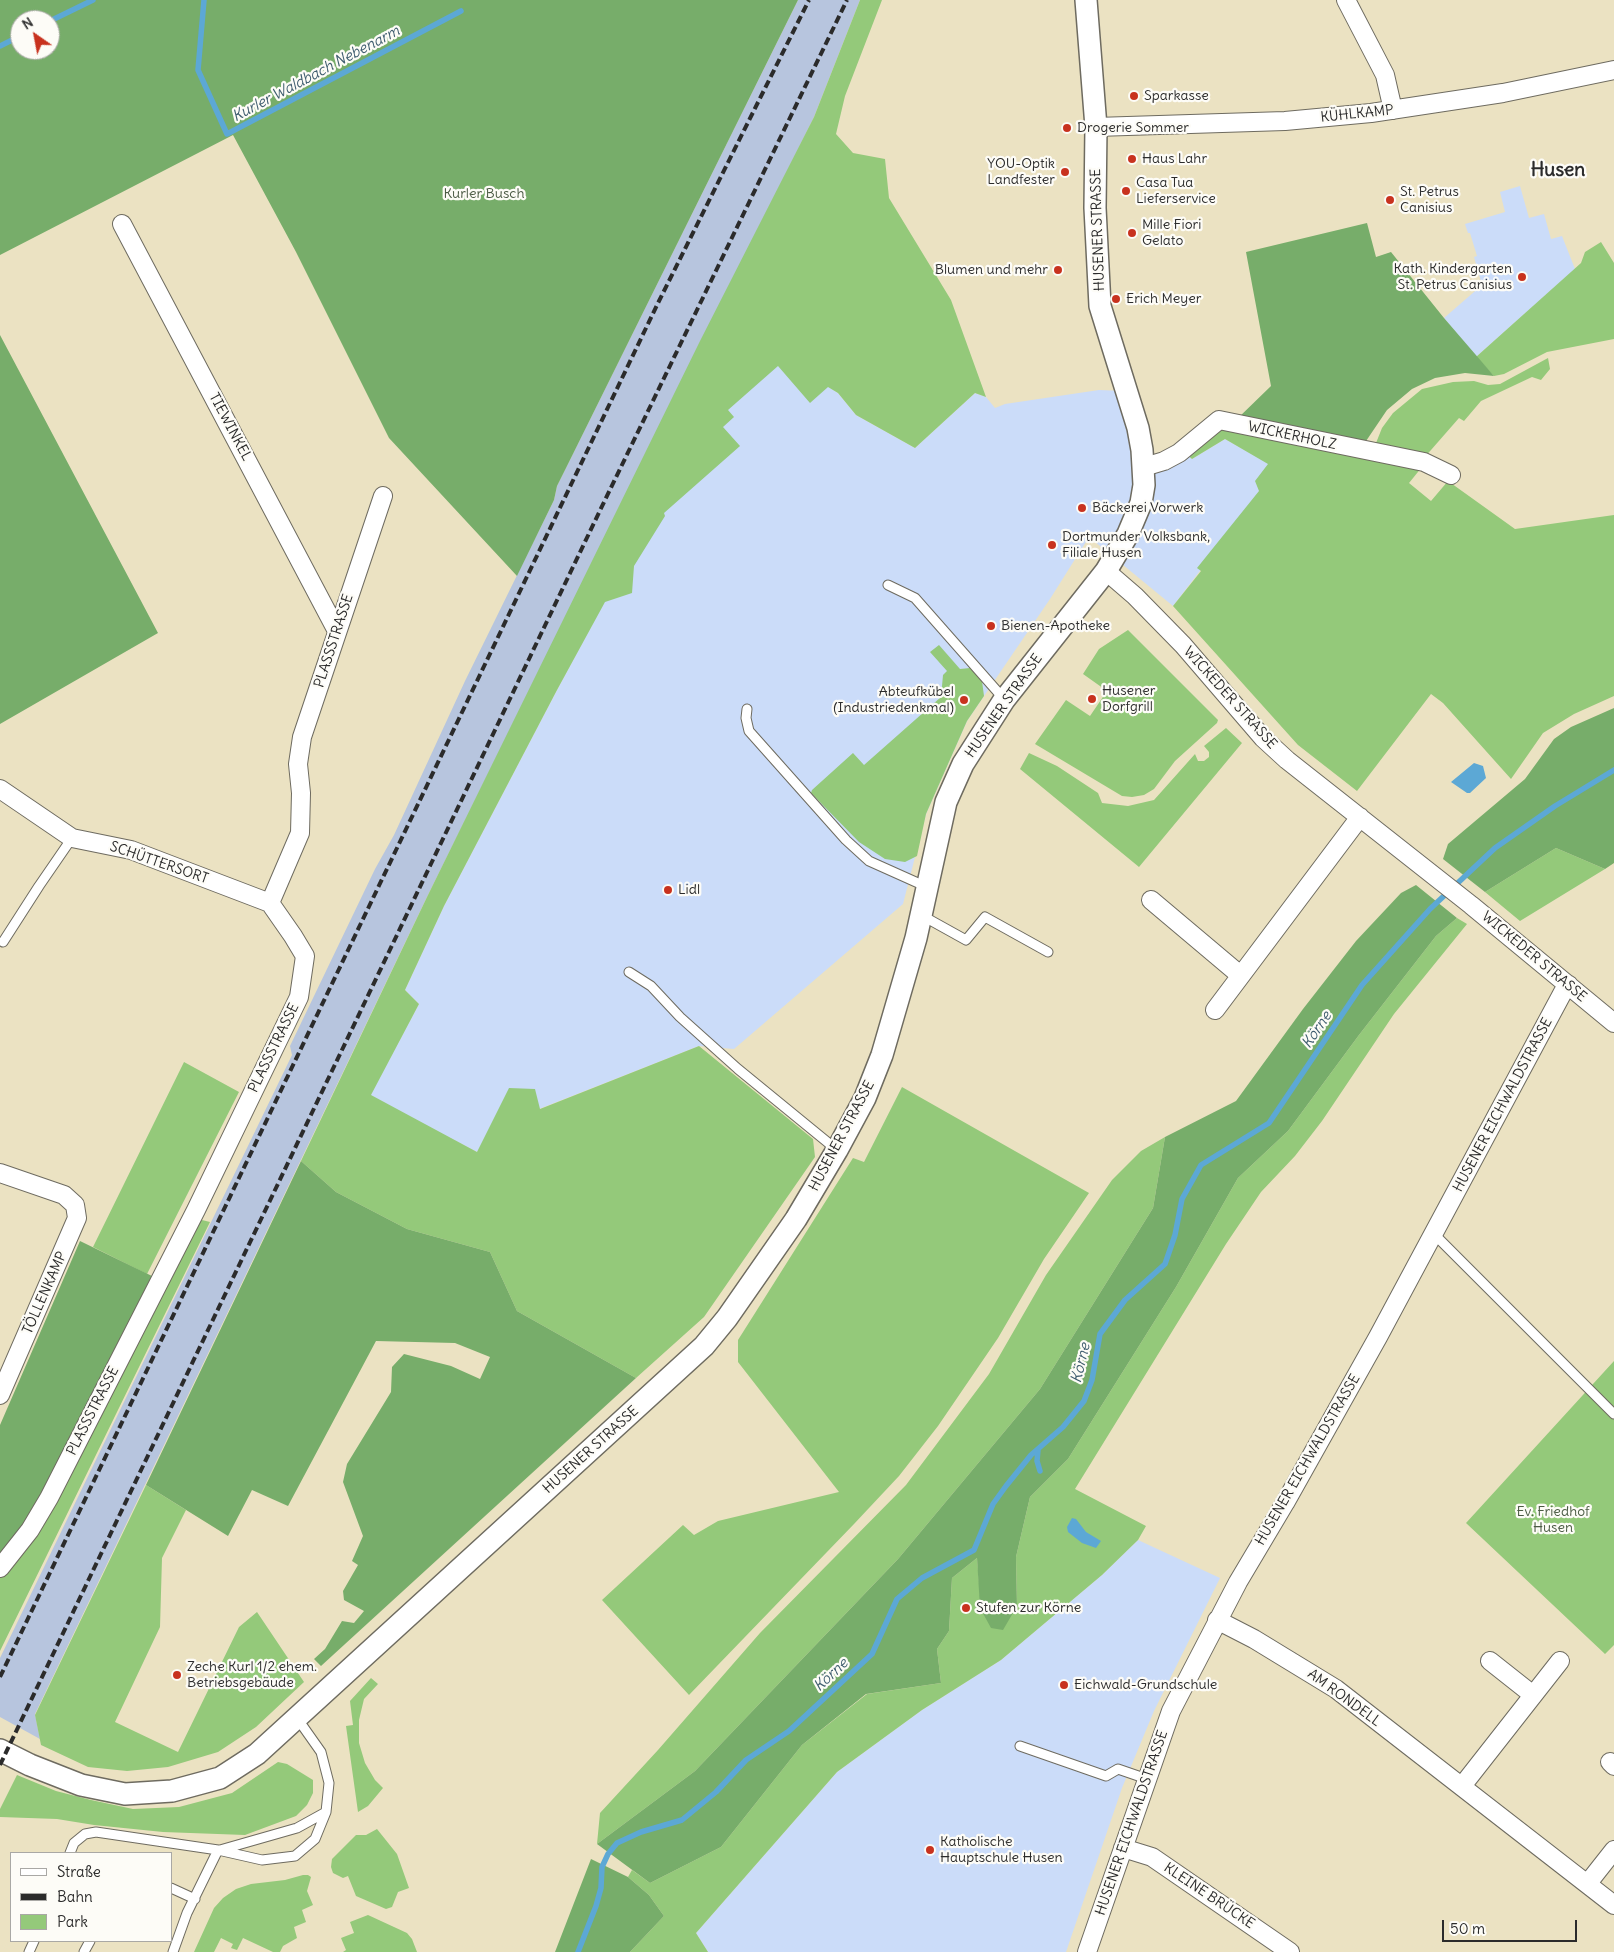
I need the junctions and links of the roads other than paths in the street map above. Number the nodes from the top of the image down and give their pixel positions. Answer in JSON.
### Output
{"nodes":[{"id":1,"x":1086,"y":0,"type":"edge"},
{"id":2,"x":1346,"y":0,"type":"edge"},
{"id":3,"x":1614,"y":70,"type":"edge"},
{"id":4,"x":1393,"y":110,"type":"junction"},
{"id":5,"x":1096,"y":127,"type":"junction"},
{"id":6,"x":122,"y":224,"type":"dead end"},
{"id":7,"x":1144,"y":467,"type":"junction"},
{"id":8,"x":1451,"y":475,"type":"dead end"},
{"id":9,"x":383,"y":496,"type":"dead end"},
{"id":10,"x":1106,"y":571,"type":"junction"},
{"id":11,"x":888,"y":585,"type":"dead end"},
{"id":12,"x":337,"y":631,"type":"junction"},
{"id":13,"x":1004,"y":700,"type":"junction"},
{"id":14,"x":747,"y":709,"type":"dead end"},
{"id":15,"x":0,"y":788,"type":"edge"},
{"id":16,"x":1360,"y":818,"type":"junction"},
{"id":17,"x":72,"y":838,"type":"junction"},
{"id":18,"x":927,"y":887,"type":"junction"},
{"id":19,"x":1151,"y":900,"type":"dead end"},
{"id":20,"x":270,"y":904,"type":"junction"},
{"id":21,"x":921,"y":915,"type":"junction"},
{"id":22,"x":3,"y":942,"type":"dead end"},
{"id":23,"x":1048,"y":952,"type":"dead end"},
{"id":24,"x":629,"y":972,"type":"dead end"},
{"id":25,"x":1240,"y":975,"type":"junction"},
{"id":26,"x":1569,"y":986,"type":"junction"},
{"id":27,"x":1215,"y":1010,"type":"dead end"},
{"id":28,"x":1614,"y":1023,"type":"edge"},
{"id":29,"x":837,"y":1150,"type":"junction"},
{"id":30,"x":0,"y":1174,"type":"edge"},
{"id":31,"x":1434,"y":1234,"type":"junction"},
{"id":32,"x":0,"y":1395,"type":"edge"},
{"id":33,"x":1614,"y":1414,"type":"edge"},
{"id":34,"x":0,"y":1568,"type":"edge"},
{"id":35,"x":1217,"y":1620,"type":"junction"},
{"id":36,"x":1490,"y":1661,"type":"dead end"},
{"id":37,"x":1560,"y":1661,"type":"dead end"},
{"id":38,"x":1533,"y":1695,"type":"junction"},
{"id":39,"x":297,"y":1718,"type":"junction"},
{"id":40,"x":1020,"y":1746,"type":"dead end"},
{"id":41,"x":0,"y":1750,"type":"edge"},
{"id":42,"x":1147,"y":1779,"type":"junction"},
{"id":43,"x":1462,"y":1786,"type":"junction"},
{"id":44,"x":326,"y":1812,"type":"junction"},
{"id":45,"x":1123,"y":1848,"type":"junction"},
{"id":46,"x":218,"y":1850,"type":"junction"},
{"id":47,"x":1614,"y":1850,"type":"edge"},
{"id":48,"x":70,"y":1852,"type":"edge"},
{"id":49,"x":1588,"y":1884,"type":"junction"},
{"id":50,"x":172,"y":1888,"type":"edge"},
{"id":51,"x":194,"y":1899,"type":"junction"},
{"id":52,"x":1614,"y":1905,"type":"edge"},
{"id":53,"x":173,"y":1952,"type":"edge"},
{"id":54,"x":1087,"y":1952,"type":"edge"},
{"id":55,"x":1290,"y":1952,"type":"edge"}],
"edges":[{"from":1,"to":5,"type":"street","name":"HUSENER STRASSE"},
{"from":2,"to":4,"type":"street"},
{"from":3,"to":4,"type":"street","name":"KÜHLKAMP"},
{"from":4,"to":5,"type":"street","name":"KÜHLKAMP"},
{"from":5,"to":7,"type":"street","name":"HUSENER STRASSE"},
{"from":6,"to":12,"type":"street","name":"TIEWINKEL"},
{"from":7,"to":8,"type":"street","name":"WICKERHOLZ"},
{"from":7,"to":10,"type":"street","name":"HUSENER STRASSE"},
{"from":9,"to":12,"type":"street","name":"PLASSSTRASSE"},
{"from":10,"to":13,"type":"street","name":"HUSENER STRASSE"},
{"from":10,"to":16,"type":"street","name":"WICKEDER STRASSE"},
{"from":11,"to":13,"type":"lane"},
{"from":12,"to":20,"type":"street","name":"PLASSSTRASSE"},
{"from":13,"to":18,"type":"street","name":"HUSENER STRASSE"},
{"from":14,"to":18,"type":"lane"},
{"from":15,"to":17,"type":"street","name":"SCHÜTTERSORT"},
{"from":16,"to":25,"type":"street"},
{"from":16,"to":26,"type":"street","name":"WICKEDER STRASSE"},
{"from":17,"to":20,"type":"street","name":"SCHÜTTERSORT"},
{"from":17,"to":22,"type":"lane"},
{"from":18,"to":21,"type":"street","name":"HUSENER STRASSE"},
{"from":19,"to":25,"type":"street"},
{"from":20,"to":34,"type":"street","name":"PLASSSTRASSE"},
{"from":21,"to":23,"type":"lane"},
{"from":21,"to":29,"type":"street","name":"HUSENER STRASSE"},
{"from":24,"to":29,"type":"lane"},
{"from":25,"to":27,"type":"street"},
{"from":26,"to":28,"type":"street","name":"WICKEDER STRASSE"},
{"from":26,"to":31,"type":"street","name":"HUSENER EICHWALDSTRASSE"},
{"from":29,"to":39,"type":"street","name":"HUSENER STRASSE"},
{"from":30,"to":32,"type":"street","name":"TÖLLENKAMP"},
{"from":31,"to":33,"type":"lane"},
{"from":31,"to":35,"type":"street","name":"HUSENER EICHWALDSTRASSE"},
{"from":35,"to":42,"type":"street","name":"HUSENER EICHWALDSTRASSE"},
{"from":35,"to":43,"type":"street","name":"AM RONDELL"},
{"from":36,"to":38,"type":"street"},
{"from":37,"to":38,"type":"street"},
{"from":38,"to":43,"type":"street"},
{"from":39,"to":41,"type":"street","name":"HUSENER STRASSE"},
{"from":39,"to":44,"type":"lane"},
{"from":40,"to":42,"type":"lane"},
{"from":42,"to":45,"type":"street","name":"HUSENER EICHWALDSTRASSE"},
{"from":43,"to":49,"type":"street","name":"AM RONDELL"},
{"from":44,"to":46,"type":"lane"},
{"from":44,"to":46,"type":"lane"},
{"from":45,"to":54,"type":"street","name":"HUSENER EICHWALDSTRASSE"},
{"from":45,"to":55,"type":"street","name":"KLEINE BRÜCKE"},
{"from":46,"to":48,"type":"lane"},
{"from":46,"to":51,"type":"lane"},
{"from":47,"to":49,"type":"street"},
{"from":49,"to":52,"type":"street","name":"AM RONDELL"},
{"from":50,"to":51,"type":"lane"},
{"from":51,"to":53,"type":"lane"}]}
